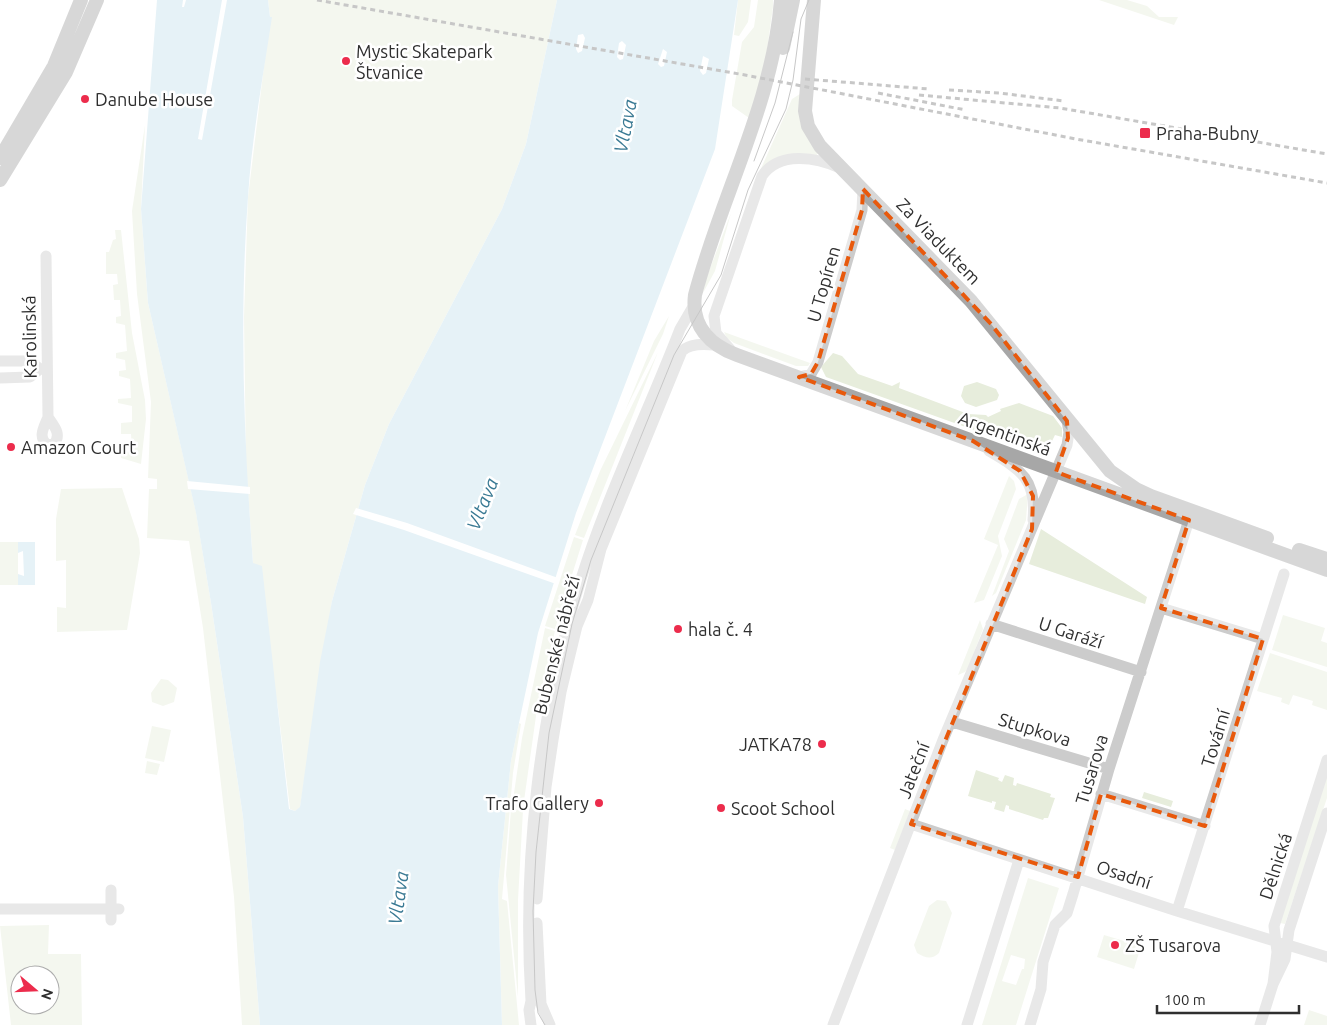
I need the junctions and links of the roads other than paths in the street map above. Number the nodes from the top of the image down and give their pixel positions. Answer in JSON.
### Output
{"nodes":[{"id":1,"x":81,"y":0,"type":"edge"},
{"id":2,"x":97,"y":0,"type":"edge"},
{"id":3,"x":781,"y":0,"type":"edge"},
{"id":4,"x":793,"y":0,"type":"edge"},
{"id":5,"x":814,"y":0,"type":"edge"},
{"id":6,"x":2,"y":151,"type":"edge"},
{"id":7,"x":844,"y":170,"type":"junction"},
{"id":8,"x":738,"y":171,"type":"junction"},
{"id":9,"x":0,"y":180,"type":"edge"},
{"id":10,"x":863,"y":189,"type":"junction"},
{"id":11,"x":46,"y":256,"type":"dead end"},
{"id":12,"x":694,"y":304,"type":"junction"},
{"id":13,"x":714,"y":345,"type":"junction"},
{"id":14,"x":737,"y":356,"type":"junction"},
{"id":15,"x":0,"y":361,"type":"edge"},
{"id":16,"x":43,"y":369,"type":"junction"},
{"id":17,"x":799,"y":377,"type":"junction"},
{"id":18,"x":0,"y":378,"type":"edge"},
{"id":19,"x":48,"y":417,"type":"dead end"},
{"id":20,"x":1067,"y":421,"type":"junction"},
{"id":21,"x":973,"y":441,"type":"junction"},
{"id":22,"x":1056,"y":472,"type":"junction"},
{"id":23,"x":1189,"y":520,"type":"junction"},
{"id":24,"x":1032,"y":529,"type":"junction"},
{"id":25,"x":1327,"y":559,"type":"edge"},
{"id":26,"x":1327,"y":570,"type":"edge"},
{"id":27,"x":1284,"y":574,"type":"dead end"},
{"id":28,"x":1161,"y":608,"type":"junction"},
{"id":29,"x":991,"y":624,"type":"junction"},
{"id":30,"x":1263,"y":639,"type":"junction"},
{"id":31,"x":1141,"y":672,"type":"junction"},
{"id":32,"x":952,"y":722,"type":"junction"},
{"id":33,"x":1327,"y":760,"type":"edge"},
{"id":34,"x":1109,"y":769,"type":"junction"},
{"id":35,"x":1102,"y":794,"type":"junction"},
{"id":36,"x":1327,"y":813,"type":"edge"},
{"id":37,"x":911,"y":824,"type":"junction"},
{"id":38,"x":1206,"y":826,"type":"junction"},
{"id":39,"x":1019,"y":860,"type":"junction"},
{"id":40,"x":1078,"y":877,"type":"junction"},
{"id":41,"x":111,"y":890,"type":"dead end"},
{"id":42,"x":0,"y":909,"type":"edge"},
{"id":43,"x":1177,"y":911,"type":"junction"},
{"id":44,"x":1275,"y":941,"type":"junction"},
{"id":45,"x":1288,"y":945,"type":"junction"},
{"id":46,"x":1327,"y":957,"type":"edge"},
{"id":47,"x":1273,"y":984,"type":"junction"},
{"id":48,"x":531,"y":1025,"type":"edge"},
{"id":49,"x":550,"y":1025,"type":"edge"},
{"id":50,"x":833,"y":1025,"type":"edge"},
{"id":51,"x":967,"y":1025,"type":"edge"},
{"id":52,"x":1030,"y":1025,"type":"edge"},
{"id":53,"x":1260,"y":1025,"type":"edge"}],
"edges":[{"from":1,"to":6,"type":"main road"},
{"from":2,"to":9,"type":"main road"},
{"from":3,"to":8,"type":"main road"},
{"from":4,"to":8,"type":"main road"},
{"from":5,"to":7,"type":"main road","name":"Za Viaduktem"},
{"from":7,"to":10,"type":"main road","name":"Za Viaduktem"},
{"from":7,"to":14,"type":"street"},
{"from":8,"to":12,"type":"main road"},
{"from":10,"to":17,"type":"street","name":"U Topíren"},
{"from":10,"to":20,"type":"main road","name":"Za Viaduktem"},
{"from":11,"to":16,"type":"street","name":"Karolinská"},
{"from":12,"to":13,"type":"main road"},
{"from":12,"to":48,"type":"street","name":"Bubenské nábřeží"},
{"from":13,"to":14,"type":"main road","name":"Argentinská"},
{"from":13,"to":49,"type":"street","name":"Bubenské nábřeží"},
{"from":14,"to":17,"type":"main road","name":"Argentinská"},
{"from":15,"to":16,"type":"street"},
{"from":16,"to":18,"type":"street"},
{"from":16,"to":19,"type":"street","name":"Karolinská"},
{"from":17,"to":21,"type":"main road","name":"Argentinská"},
{"from":20,"to":22,"type":"street","name":"Jateční"},
{"from":20,"to":25,"type":"main road","name":"Argentinská"},
{"from":21,"to":22,"type":"main road","name":"Argentinská"},
{"from":21,"to":24,"type":"street","name":"Jateční"},
{"from":22,"to":23,"type":"main road","name":"Argentinská"},
{"from":22,"to":24,"type":"street","name":"Jateční"},
{"from":23,"to":26,"type":"main road","name":"Argentinská"},
{"from":23,"to":28,"type":"street","name":"Tusarova"},
{"from":24,"to":29,"type":"street","name":"Jateční"},
{"from":27,"to":30,"type":"street","name":"Tovární"},
{"from":28,"to":30,"type":"street"},
{"from":28,"to":31,"type":"street","name":"Tusarova"},
{"from":29,"to":31,"type":"street","name":"U Garáží"},
{"from":29,"to":32,"type":"street","name":"Jateční"},
{"from":30,"to":38,"type":"street","name":"Tovární"},
{"from":31,"to":34,"type":"street","name":"Tusarova"},
{"from":32,"to":34,"type":"street","name":"Stupkova"},
{"from":32,"to":37,"type":"street","name":"Jateční"},
{"from":33,"to":44,"type":"street","name":"Dělnická"},
{"from":34,"to":35,"type":"street","name":"Tusarova"},
{"from":35,"to":38,"type":"street"},
{"from":35,"to":40,"type":"street","name":"Tusarova"},
{"from":36,"to":45,"type":"street","name":"Dělnická"},
{"from":37,"to":39,"type":"street","name":"Osadní"},
{"from":37,"to":50,"type":"street","name":"Jateční"},
{"from":38,"to":43,"type":"street","name":"Tovární"},
{"from":39,"to":40,"type":"street","name":"Osadní"},
{"from":39,"to":51,"type":"street"},
{"from":40,"to":43,"type":"street","name":"Osadní"},
{"from":40,"to":52,"type":"street","name":"Tusarova"},
{"from":41,"to":42,"type":"street"},
{"from":43,"to":44,"type":"street","name":"Osadní"},
{"from":44,"to":45,"type":"street","name":"Osadní"},
{"from":44,"to":47,"type":"street","name":"Dělnická"},
{"from":45,"to":46,"type":"street","name":"Osadní"},
{"from":45,"to":47,"type":"street","name":"Dělnická"},
{"from":47,"to":53,"type":"street","name":"Dělnická"}]}
